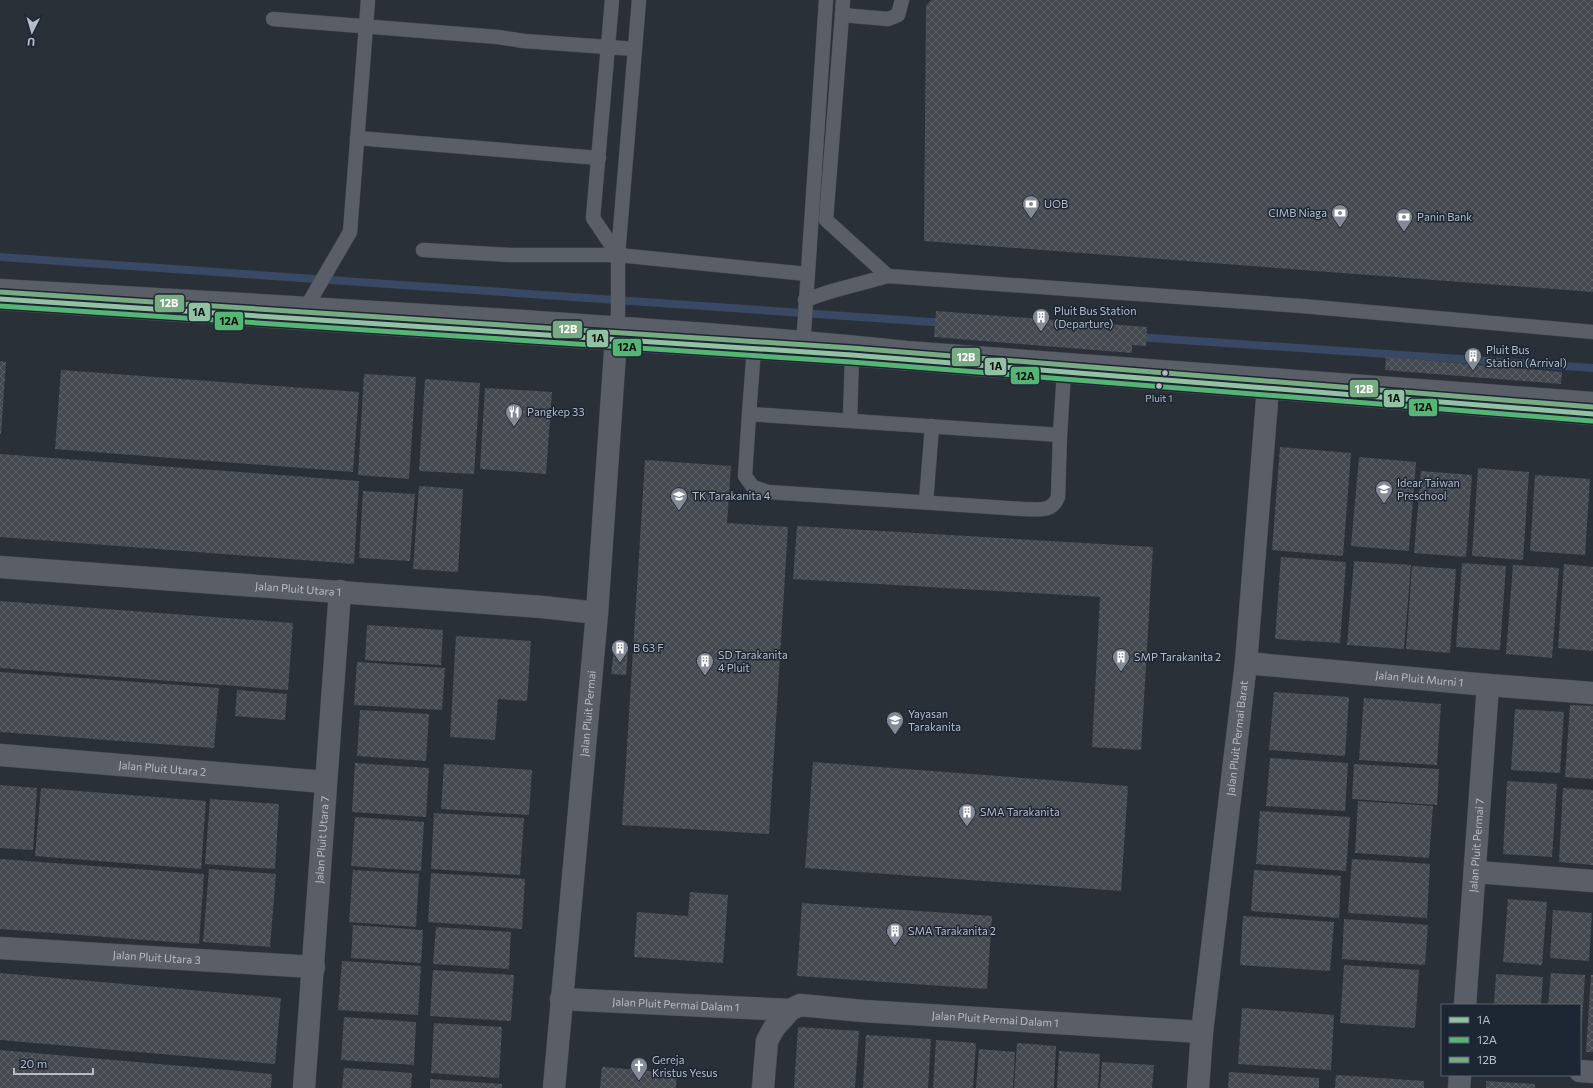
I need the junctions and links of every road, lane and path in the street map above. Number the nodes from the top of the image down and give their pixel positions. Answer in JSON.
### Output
{"nodes":[{"id":1,"x":368,"y":0,"type":"edge"},
{"id":2,"x":612,"y":0,"type":"edge"},
{"id":3,"x":639,"y":0,"type":"edge"},
{"id":4,"x":826,"y":0,"type":"edge"},
{"id":5,"x":843,"y":0,"type":"edge"},
{"id":6,"x":902,"y":0,"type":"edge"},
{"id":7,"x":842,"y":15,"type":"junction"},
{"id":8,"x":273,"y":19,"type":"dead end"},
{"id":9,"x":366,"y":27,"type":"junction"},
{"id":10,"x":608,"y":46,"type":"junction"},
{"id":11,"x":635,"y":49,"type":"junction"},
{"id":12,"x":357,"y":138,"type":"junction"},
{"id":13,"x":599,"y":158,"type":"junction"},
{"id":14,"x":423,"y":250,"type":"dead end"},
{"id":15,"x":618,"y":255,"type":"junction"},
{"id":16,"x":807,"y":274,"type":"junction"},
{"id":17,"x":888,"y":276,"type":"junction"},
{"id":18,"x":0,"y":286,"type":"edge"},
{"id":19,"x":0,"y":299,"type":"edge"},
{"id":20,"x":805,"y":303,"type":"junction"},
{"id":21,"x":304,"y":311,"type":"junction"},
{"id":22,"x":617,"y":325,"type":"junction"},
{"id":23,"x":1593,"y":332,"type":"edge"},
{"id":24,"x":803,"y":338,"type":"junction"},
{"id":25,"x":754,"y":348,"type":"junction"},
{"id":26,"x":852,"y":355,"type":"junction"},
{"id":27,"x":1064,"y":371,"type":"junction"},
{"id":28,"x":1268,"y":388,"type":"junction"},
{"id":29,"x":1593,"y":399,"type":"edge"},
{"id":30,"x":749,"y":414,"type":"junction"},
{"id":31,"x":1593,"y":414,"type":"edge"},
{"id":32,"x":850,"y":420,"type":"junction"},
{"id":33,"x":932,"y":426,"type":"junction"},
{"id":34,"x":1060,"y":435,"type":"junction"},
{"id":35,"x":926,"y":502,"type":"junction"},
{"id":36,"x":0,"y":567,"type":"edge"},
{"id":37,"x":340,"y":592,"type":"junction"},
{"id":38,"x":597,"y":613,"type":"junction"},
{"id":39,"x":1246,"y":663,"type":"junction"},
{"id":40,"x":1488,"y":685,"type":"junction"},
{"id":41,"x":1593,"y":693,"type":"edge"},
{"id":42,"x":0,"y":756,"type":"edge"},
{"id":43,"x":325,"y":782,"type":"junction"},
{"id":44,"x":1476,"y":872,"type":"junction"},
{"id":45,"x":1593,"y":881,"type":"edge"},
{"id":46,"x":0,"y":948,"type":"edge"},
{"id":47,"x":314,"y":967,"type":"junction"},
{"id":48,"x":561,"y":999,"type":"junction"},
{"id":49,"x":1465,"y":1004,"type":"edge"},
{"id":50,"x":790,"y":1010,"type":"junction"},
{"id":51,"x":1202,"y":1032,"type":"junction"},
{"id":52,"x":1581,"y":1071,"type":"edge"},
{"id":53,"x":1593,"y":1072,"type":"edge"},
{"id":54,"x":1460,"y":1076,"type":"edge"},
{"id":55,"x":304,"y":1088,"type":"edge"},
{"id":56,"x":554,"y":1088,"type":"edge"},
{"id":57,"x":763,"y":1088,"type":"edge"},
{"id":58,"x":1198,"y":1088,"type":"edge"},
{"id":59,"x":1459,"y":1088,"type":"edge"}],
"edges":[{"from":1,"to":9,"type":"lane"},
{"from":2,"to":10,"type":"lane"},
{"from":3,"to":11,"type":"lane","name":"Jalan Pluit Permai"},
{"from":4,"to":16,"type":"lane"},
{"from":5,"to":7,"type":"lane"},
{"from":6,"to":7,"type":"lane"},
{"from":7,"to":17,"type":"lane"},
{"from":8,"to":9,"type":"lane"},
{"from":9,"to":10,"type":"lane"},
{"from":9,"to":12,"type":"lane"},
{"from":10,"to":11,"type":"lane"},
{"from":10,"to":13,"type":"lane"},
{"from":11,"to":15,"type":"lane","name":"Jalan Pluit Permai"},
{"from":12,"to":13,"type":"lane"},
{"from":12,"to":21,"type":"lane"},
{"from":13,"to":15,"type":"lane"},
{"from":14,"to":15,"type":"lane"},
{"from":15,"to":16,"type":"lane"},
{"from":15,"to":22,"type":"lane","name":"Jalan Pluit Permai"},
{"from":16,"to":20,"type":"lane"},
{"from":17,"to":20,"type":"lane"},
{"from":17,"to":23,"type":"lane"},
{"from":18,"to":21,"type":"lane"},
{"from":19,"to":21,"type":"street"},
{"from":20,"to":24,"type":"lane"},
{"from":21,"to":22,"type":"street"},
{"from":22,"to":24,"type":"lane"},
{"from":22,"to":25,"type":"street"},
{"from":22,"to":38,"type":"street","name":"Jalan Pluit Permai"},
{"from":24,"to":25,"type":"street"},
{"from":24,"to":26,"type":"street"},
{"from":24,"to":29,"type":"lane"},
{"from":25,"to":30,"type":"lane"},
{"from":26,"to":27,"type":"street"},
{"from":26,"to":32,"type":"lane"},
{"from":27,"to":28,"type":"street"},
{"from":27,"to":34,"type":"lane"},
{"from":28,"to":31,"type":"street"},
{"from":28,"to":39,"type":"street","name":"Jalan Pluit Permai Barat"},
{"from":30,"to":32,"type":"lane"},
{"from":30,"to":35,"type":"lane"},
{"from":32,"to":33,"type":"lane"},
{"from":33,"to":34,"type":"lane"},
{"from":33,"to":35,"type":"lane"},
{"from":34,"to":35,"type":"lane"},
{"from":36,"to":37,"type":"street","name":"Jalan Pluit Utara 1"},
{"from":37,"to":38,"type":"street","name":"Jalan Pluit Utara 1"},
{"from":37,"to":43,"type":"street","name":"Jalan Pluit Utara 7"},
{"from":38,"to":48,"type":"street","name":"Jalan Pluit Permai"},
{"from":39,"to":40,"type":"street","name":"Jalan Pluit Murni 1"},
{"from":39,"to":51,"type":"street","name":"Jalan Pluit Permai Barat"},
{"from":40,"to":41,"type":"street","name":"Jalan Pluit Murni 1"},
{"from":40,"to":44,"type":"street","name":"Jalan Pluit Permai 7"},
{"from":42,"to":43,"type":"street","name":"Jalan Pluit Utara 2"},
{"from":43,"to":47,"type":"street","name":"Jalan Pluit Utara 7"},
{"from":44,"to":45,"type":"street"},
{"from":44,"to":49,"type":"street","name":"Jalan Pluit Permai 7"},
{"from":46,"to":47,"type":"street","name":"Jalan Pluit Utara 3"},
{"from":47,"to":55,"type":"street","name":"Jalan Pluit Utara 7"},
{"from":48,"to":50,"type":"street","name":"Jalan Pluit Permai Dalam 1"},
{"from":48,"to":56,"type":"street","name":"Jalan Pluit Permai"},
{"from":50,"to":51,"type":"street","name":"Jalan Pluit Permai Dalam 1"},
{"from":50,"to":57,"type":"street"},
{"from":51,"to":58,"type":"street","name":"Jalan Pluit Permai Barat"},
{"from":52,"to":53,"type":"street"},
{"from":54,"to":59,"type":"street"}]}
